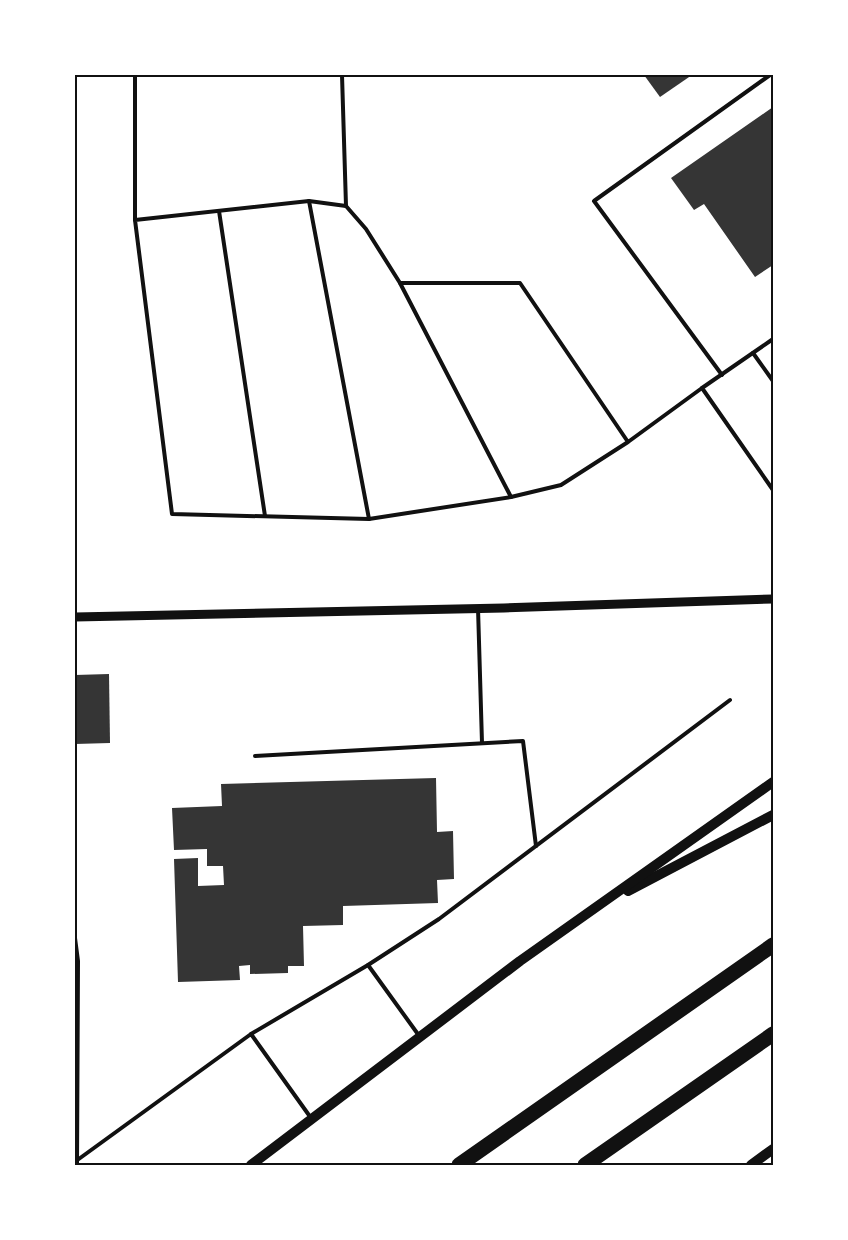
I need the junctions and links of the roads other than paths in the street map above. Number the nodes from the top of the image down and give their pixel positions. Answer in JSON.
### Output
{"nodes":[{"id":1,"x":135,"y":75,"type":"edge"},
{"id":2,"x":342,"y":75,"type":"edge"},
{"id":3,"x":770,"y":75,"type":"edge"},
{"id":4,"x":309,"y":201,"type":"junction"},
{"id":5,"x":346,"y":206,"type":"junction"},
{"id":6,"x":219,"y":211,"type":"junction"},
{"id":7,"x":135,"y":220,"type":"junction"},
{"id":8,"x":400,"y":283,"type":"junction"},
{"id":9,"x":773,"y":339,"type":"edge"},
{"id":10,"x":753,"y":353,"type":"junction"},
{"id":11,"x":722,"y":375,"type":"junction"},
{"id":12,"x":773,"y":381,"type":"edge"},
{"id":13,"x":702,"y":388,"type":"junction"},
{"id":14,"x":628,"y":442,"type":"junction"},
{"id":15,"x":773,"y":490,"type":"edge"},
{"id":16,"x":511,"y":497,"type":"junction"},
{"id":17,"x":265,"y":516,"type":"junction"},
{"id":18,"x":368,"y":519,"type":"junction"},
{"id":19,"x":773,"y":599,"type":"edge"},
{"id":20,"x":478,"y":608,"type":"junction"},
{"id":21,"x":75,"y":617,"type":"edge"},
{"id":22,"x":730,"y":700,"type":"dead end"},
{"id":23,"x":482,"y":743,"type":"junction"},
{"id":24,"x":254,"y":756,"type":"dead end"},
{"id":25,"x":773,"y":782,"type":"edge"},
{"id":26,"x":773,"y":815,"type":"edge"},
{"id":27,"x":536,"y":846,"type":"junction"},
{"id":28,"x":595,"y":908,"type":"junction"},
{"id":29,"x":75,"y":938,"type":"edge"},
{"id":30,"x":773,"y":945,"type":"edge"},
{"id":31,"x":77,"y":961,"type":"edge"},
{"id":32,"x":368,"y":965,"type":"junction"},
{"id":33,"x":251,"y":1034,"type":"junction"},
{"id":34,"x":773,"y":1034,"type":"edge"},
{"id":35,"x":420,"y":1037,"type":"junction"},
{"id":36,"x":311,"y":1118,"type":"junction"},
{"id":37,"x":773,"y":1149,"type":"edge"},
{"id":38,"x":77,"y":1163,"type":"edge"},
{"id":39,"x":251,"y":1165,"type":"edge"},
{"id":40,"x":458,"y":1165,"type":"edge"},
{"id":41,"x":584,"y":1165,"type":"edge"},
{"id":42,"x":752,"y":1165,"type":"edge"}],
"edges":[{"from":1,"to":7,"type":"lane"},
{"from":2,"to":5,"type":"lane"},
{"from":3,"to":11,"type":"lane"},
{"from":4,"to":5,"type":"lane"},
{"from":4,"to":6,"type":"lane"},
{"from":4,"to":18,"type":"lane"},
{"from":5,"to":8,"type":"lane"},
{"from":6,"to":7,"type":"lane"},
{"from":6,"to":17,"type":"lane"},
{"from":7,"to":17,"type":"lane"},
{"from":8,"to":14,"type":"lane"},
{"from":8,"to":16,"type":"lane"},
{"from":9,"to":10,"type":"lane"},
{"from":10,"to":11,"type":"lane"},
{"from":10,"to":12,"type":"lane"},
{"from":11,"to":13,"type":"lane"},
{"from":13,"to":14,"type":"lane"},
{"from":13,"to":15,"type":"lane"},
{"from":14,"to":16,"type":"lane"},
{"from":16,"to":18,"type":"lane"},
{"from":17,"to":18,"type":"lane"},
{"from":19,"to":20,"type":"street"},
{"from":20,"to":21,"type":"street"},
{"from":20,"to":23,"type":"lane"},
{"from":22,"to":27,"type":"lane"},
{"from":23,"to":24,"type":"lane"},
{"from":23,"to":27,"type":"lane"},
{"from":25,"to":28,"type":"main road"},
{"from":26,"to":28,"type":"main road"},
{"from":27,"to":32,"type":"lane"},
{"from":28,"to":35,"type":"main road"},
{"from":29,"to":31,"type":"lane"},
{"from":30,"to":40,"type":"highway"},
{"from":31,"to":38,"type":"lane"},
{"from":32,"to":33,"type":"lane"},
{"from":32,"to":35,"type":"lane"},
{"from":33,"to":36,"type":"lane"},
{"from":33,"to":38,"type":"lane"},
{"from":34,"to":41,"type":"highway"},
{"from":35,"to":36,"type":"main road"},
{"from":36,"to":39,"type":"main road"},
{"from":37,"to":42,"type":"main road"}]}
